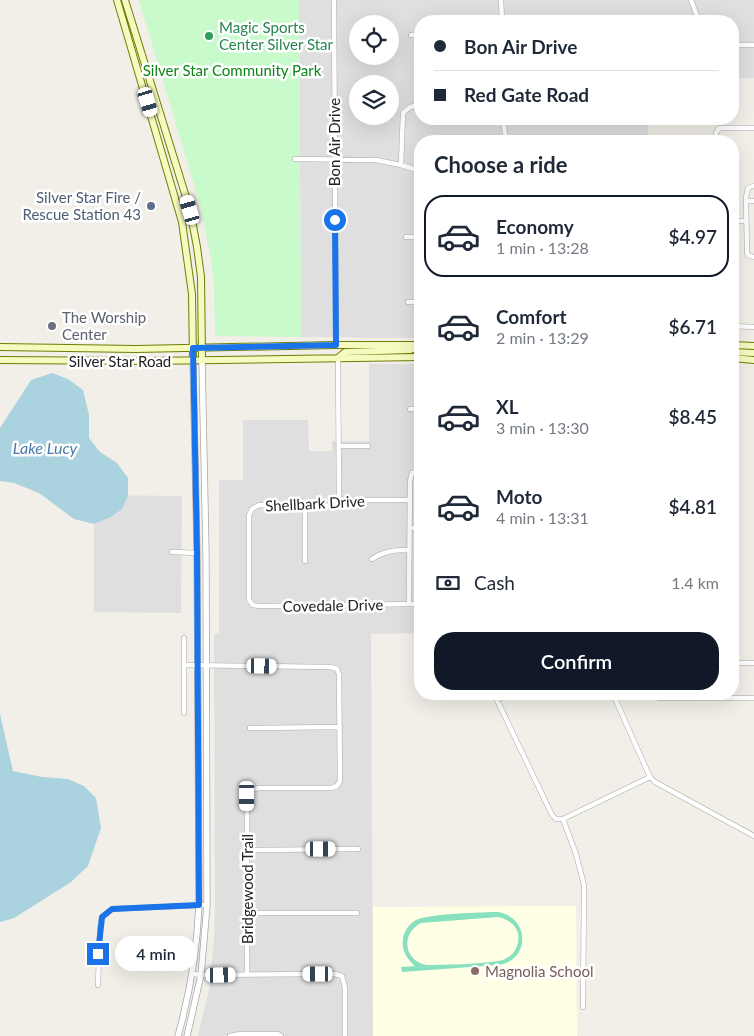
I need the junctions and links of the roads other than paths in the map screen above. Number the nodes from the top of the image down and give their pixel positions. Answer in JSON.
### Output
{"nodes":[{"id":1,"x":117,"y":0,"type":"edge"},
{"id":2,"x":125,"y":0,"type":"edge"},
{"id":3,"x":334,"y":0,"type":"edge"},
{"id":4,"x":501,"y":0,"type":"edge"},
{"id":5,"x":691,"y":0,"type":"edge"},
{"id":6,"x":502,"y":15,"type":"edge"},
{"id":7,"x":697,"y":15,"type":"edge"},
{"id":8,"x":411,"y":34,"type":"dead end"},
{"id":9,"x":414,"y":34,"type":"edge"},
{"id":10,"x":754,"y":45,"type":"edge"},
{"id":11,"x":739,"y":46,"type":"edge"},
{"id":12,"x":142,"y":55,"type":"junction"},
{"id":13,"x":134,"y":58,"type":"junction"},
{"id":14,"x":414,"y":106,"type":"edge"},
{"id":15,"x":754,"y":128,"type":"edge"},
{"id":16,"x":716,"y":135,"type":"edge"},
{"id":17,"x":295,"y":159,"type":"dead end"},
{"id":18,"x":334,"y":160,"type":"junction"},
{"id":19,"x":401,"y":165,"type":"junction"},
{"id":20,"x":414,"y":169,"type":"edge"},
{"id":21,"x":754,"y":186,"type":"edge"},
{"id":22,"x":746,"y":201,"type":"junction"},
{"id":23,"x":754,"y":201,"type":"edge"},
{"id":24,"x":739,"y":221,"type":"edge"},
{"id":25,"x":746,"y":221,"type":"junction"},
{"id":26,"x":414,"y":237,"type":"edge"},
{"id":27,"x":406,"y":238,"type":"dead end"},
{"id":28,"x":754,"y":257,"type":"edge"},
{"id":29,"x":408,"y":302,"type":"dead end"},
{"id":30,"x":414,"y":302,"type":"edge"},
{"id":31,"x":739,"y":326,"type":"edge"},
{"id":32,"x":754,"y":327,"type":"edge"},
{"id":33,"x":336,"y":345,"type":"junction"},
{"id":34,"x":414,"y":345,"type":"edge"},
{"id":35,"x":739,"y":345,"type":"edge"},
{"id":36,"x":754,"y":346,"type":"edge"},
{"id":37,"x":0,"y":347,"type":"edge"},
{"id":38,"x":193,"y":348,"type":"junction"},
{"id":39,"x":202,"y":348,"type":"junction"},
{"id":40,"x":414,"y":348,"type":"edge"},
{"id":41,"x":739,"y":352,"type":"edge"},
{"id":42,"x":754,"y":353,"type":"edge"},
{"id":43,"x":338,"y":357,"type":"junction"},
{"id":44,"x":414,"y":357,"type":"edge"},
{"id":45,"x":739,"y":359,"type":"edge"},
{"id":46,"x":0,"y":360,"type":"edge"},
{"id":47,"x":192,"y":360,"type":"junction"},
{"id":48,"x":202,"y":360,"type":"junction"},
{"id":49,"x":754,"y":360,"type":"edge"},
{"id":50,"x":410,"y":409,"type":"dead end"},
{"id":51,"x":414,"y":409,"type":"edge"},
{"id":52,"x":339,"y":446,"type":"junction"},
{"id":53,"x":368,"y":446,"type":"dead end"},
{"id":54,"x":414,"y":472,"type":"edge"},
{"id":55,"x":339,"y":500,"type":"junction"},
{"id":56,"x":409,"y":500,"type":"junction"},
{"id":57,"x":305,"y":506,"type":"junction"},
{"id":58,"x":410,"y":528,"type":"junction"},
{"id":59,"x":414,"y":528,"type":"edge"},
{"id":60,"x":409,"y":550,"type":"junction"},
{"id":61,"x":172,"y":552,"type":"dead end"},
{"id":62,"x":197,"y":552,"type":"junction"},
{"id":63,"x":372,"y":559,"type":"dead end"},
{"id":64,"x":305,"y":561,"type":"dead end"},
{"id":65,"x":249,"y":600,"type":"joint"},
{"id":66,"x":409,"y":604,"type":"junction"},
{"id":67,"x":414,"y":604,"type":"edge"},
{"id":68,"x":184,"y":638,"type":"dead end"},
{"id":69,"x":739,"y":663,"type":"edge"},
{"id":70,"x":754,"y":663,"type":"edge"},
{"id":71,"x":184,"y":665,"type":"junction"},
{"id":72,"x":197,"y":665,"type":"junction"},
{"id":73,"x":207,"y":665,"type":"junction"},
{"id":74,"x":739,"y":698,"type":"edge"},
{"id":75,"x":754,"y":698,"type":"edge"},
{"id":76,"x":497,"y":700,"type":"edge"},
{"id":77,"x":616,"y":700,"type":"edge"},
{"id":78,"x":184,"y":713,"type":"dead end"},
{"id":79,"x":340,"y":727,"type":"junction"},
{"id":80,"x":250,"y":728,"type":"dead end"},
{"id":81,"x":650,"y":777,"type":"junction"},
{"id":82,"x":563,"y":819,"type":"junction"},
{"id":83,"x":754,"y":836,"type":"edge"},
{"id":84,"x":358,"y":849,"type":"dead end"},
{"id":85,"x":247,"y":850,"type":"junction"},
{"id":86,"x":199,"y":905,"type":"junction"},
{"id":87,"x":208,"y":905,"type":"junction"},
{"id":88,"x":248,"y":913,"type":"junction"},
{"id":89,"x":357,"y":913,"type":"dead end"},
{"id":90,"x":193,"y":974,"type":"junction"},
{"id":91,"x":201,"y":975,"type":"junction"},
{"id":92,"x":247,"y":975,"type":"junction"},
{"id":93,"x":98,"y":985,"type":"dead end"},
{"id":94,"x":583,"y":1007,"type":"dead end"},
{"id":95,"x":178,"y":1036,"type":"edge"},
{"id":96,"x":187,"y":1036,"type":"edge"},
{"id":97,"x":230,"y":1036,"type":"edge"},
{"id":98,"x":281,"y":1036,"type":"edge"},
{"id":99,"x":345,"y":1036,"type":"edge"}],
"edges":[{"from":1,"to":13,"type":"main road"},
{"from":2,"to":12,"type":"main road"},
{"from":3,"to":18,"type":"street","name":"Bon Air Drive"},
{"from":4,"to":6,"type":"street"},
{"from":5,"to":7,"type":"street"},
{"from":8,"to":9,"type":"street"},
{"from":10,"to":11,"type":"street"},
{"from":12,"to":13,"type":"street"},
{"from":12,"to":39,"type":"main road"},
{"from":13,"to":38,"type":"main road"},
{"from":14,"to":19,"type":"street"},
{"from":15,"to":16,"type":"street"},
{"from":17,"to":18,"type":"street"},
{"from":18,"to":19,"type":"street"},
{"from":18,"to":33,"type":"street","name":"Bon Air Drive"},
{"from":19,"to":20,"type":"street"},
{"from":21,"to":22,"type":"street"},
{"from":22,"to":23,"type":"street"},
{"from":22,"to":25,"type":"street"},
{"from":24,"to":25,"type":"street"},
{"from":25,"to":28,"type":"street"},
{"from":26,"to":27,"type":"street"},
{"from":29,"to":30,"type":"street"},
{"from":31,"to":32,"type":"street"},
{"from":33,"to":34,"type":"main road","name":"Silver Star Road"},
{"from":33,"to":39,"type":"main road","name":"Silver Star Road"},
{"from":35,"to":36,"type":"main road"},
{"from":37,"to":38,"type":"main road","name":"Silver Star Road"},
{"from":38,"to":39,"type":"main road","name":"Silver Star Road"},
{"from":38,"to":47,"type":"main road"},
{"from":39,"to":48,"type":"main road"},
{"from":40,"to":43,"type":"main road"},
{"from":41,"to":42,"type":"main road"},
{"from":43,"to":44,"type":"main road","name":"Silver Star Road"},
{"from":43,"to":48,"type":"main road","name":"Silver Star Road"},
{"from":43,"to":52,"type":"street"},
{"from":45,"to":49,"type":"main road"},
{"from":46,"to":47,"type":"main road","name":"Silver Star Road"},
{"from":47,"to":48,"type":"main road","name":"Silver Star Road"},
{"from":47,"to":62,"type":"street"},
{"from":48,"to":73,"type":"street"},
{"from":50,"to":51,"type":"street"},
{"from":52,"to":53,"type":"street"},
{"from":52,"to":55,"type":"street"},
{"from":54,"to":56,"type":"street"},
{"from":55,"to":56,"type":"street","name":"Shellbark Drive"},
{"from":55,"to":57,"type":"street","name":"Shellbark Drive"},
{"from":56,"to":58,"type":"street"},
{"from":57,"to":64,"type":"street"},
{"from":57,"to":65,"type":"street","name":"Shellbark Drive"},
{"from":58,"to":59,"type":"street"},
{"from":58,"to":60,"type":"street"},
{"from":60,"to":63,"type":"street"},
{"from":60,"to":66,"type":"street"},
{"from":61,"to":62,"type":"street"},
{"from":62,"to":72,"type":"street"},
{"from":65,"to":66,"type":"street","name":"Covedale Drive"},
{"from":66,"to":67,"type":"street","name":"Covedale Drive"},
{"from":68,"to":71,"type":"street"},
{"from":69,"to":70,"type":"street"},
{"from":71,"to":72,"type":"street","name":"Bridgewood Trail"},
{"from":71,"to":78,"type":"street"},
{"from":72,"to":73,"type":"street","name":"Bridgewood Trail"},
{"from":72,"to":86,"type":"street"},
{"from":73,"to":79,"type":"street","name":"Bridgewood Trail"},
{"from":73,"to":87,"type":"street"},
{"from":74,"to":75,"type":"street"},
{"from":76,"to":82,"type":"street"},
{"from":77,"to":81,"type":"street"},
{"from":79,"to":80,"type":"street"},
{"from":79,"to":85,"type":"street","name":"Bridgewood Trail"},
{"from":81,"to":82,"type":"street"},
{"from":81,"to":83,"type":"street"},
{"from":82,"to":94,"type":"street"},
{"from":84,"to":85,"type":"street"},
{"from":85,"to":88,"type":"street","name":"Bridgewood Trail"},
{"from":86,"to":87,"type":"street"},
{"from":86,"to":90,"type":"street"},
{"from":86,"to":93,"type":"street"},
{"from":87,"to":91,"type":"street"},
{"from":88,"to":89,"type":"street"},
{"from":88,"to":92,"type":"street","name":"Bridgewood Trail"},
{"from":90,"to":91,"type":"street"},
{"from":90,"to":95,"type":"street"},
{"from":91,"to":92,"type":"street"},
{"from":91,"to":96,"type":"street"},
{"from":92,"to":99,"type":"street"},
{"from":97,"to":98,"type":"street"}]}
